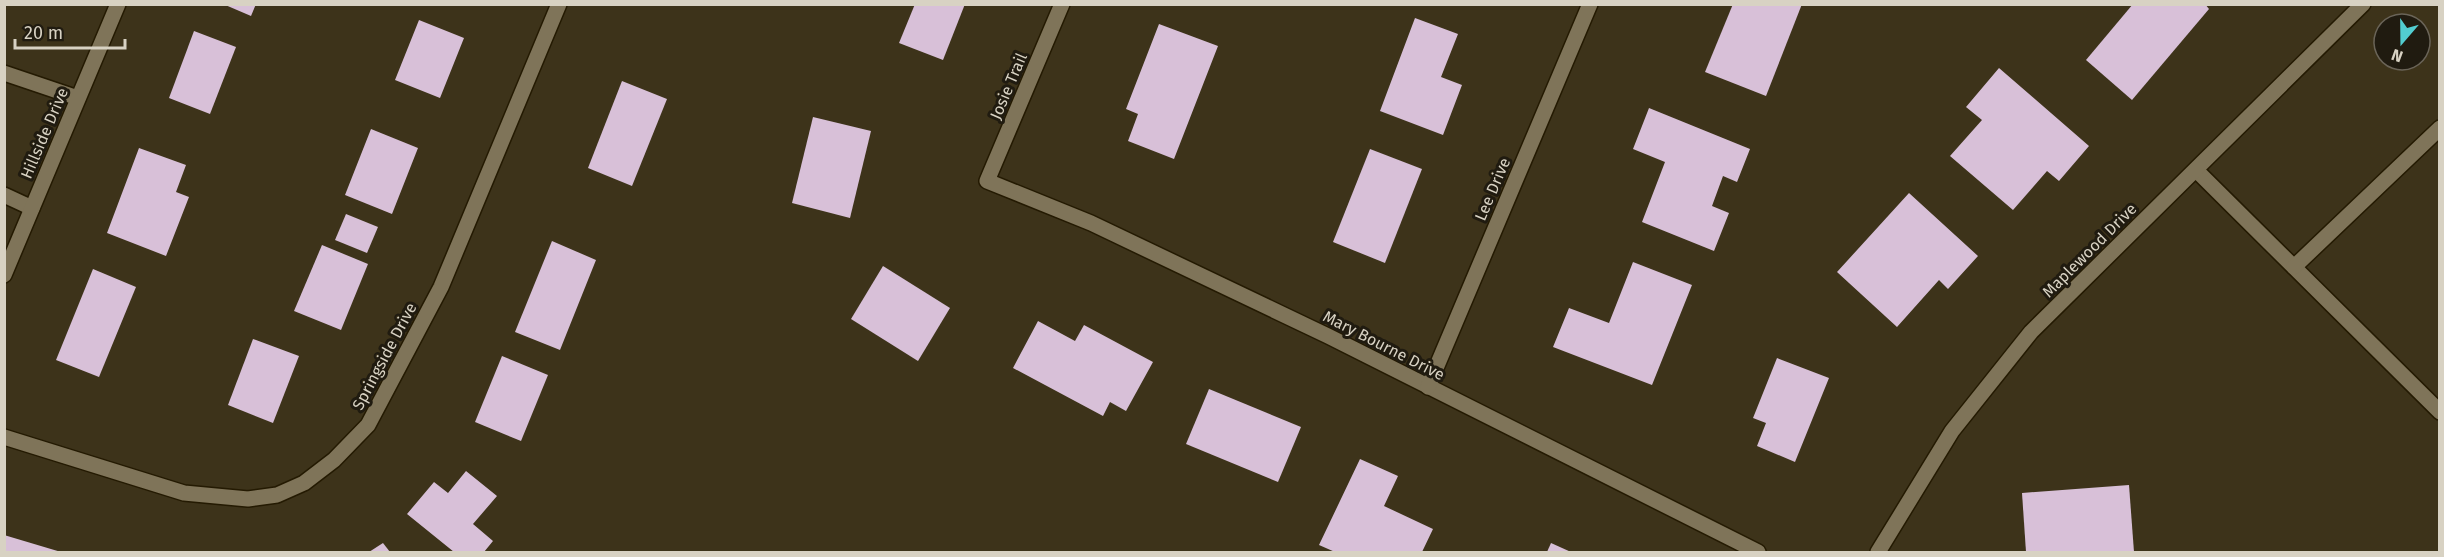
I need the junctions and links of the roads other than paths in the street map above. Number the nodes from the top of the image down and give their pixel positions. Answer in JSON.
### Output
{"nodes":[{"id":1,"x":118,"y":4,"type":"edge"},
{"id":2,"x":559,"y":4,"type":"edge"},
{"id":3,"x":1062,"y":4,"type":"edge"},
{"id":4,"x":1590,"y":4,"type":"edge"},
{"id":5,"x":2363,"y":4,"type":"edge"},
{"id":6,"x":4,"y":73,"type":"edge"},
{"id":7,"x":78,"y":98,"type":"junction"},
{"id":8,"x":2439,"y":128,"type":"edge"},
{"id":9,"x":2196,"y":170,"type":"junction"},
{"id":10,"x":987,"y":181,"type":"joint"},
{"id":11,"x":4,"y":195,"type":"edge"},
{"id":12,"x":32,"y":208,"type":"junction"},
{"id":13,"x":2294,"y":267,"type":"junction"},
{"id":14,"x":4,"y":275,"type":"edge"},
{"id":15,"x":1428,"y":387,"type":"junction"},
{"id":16,"x":2439,"y":412,"type":"edge"},
{"id":17,"x":4,"y":437,"type":"edge"},
{"id":18,"x":1758,"y":552,"type":"edge"},
{"id":19,"x":1878,"y":552,"type":"edge"}],
"edges":[{"from":1,"to":7,"type":"street","name":"Hillside Drive"},
{"from":2,"to":17,"type":"street","name":"Springside Drive"},
{"from":3,"to":10,"type":"street","name":"Josie Trail"},
{"from":4,"to":15,"type":"street","name":"Lee Drive"},
{"from":5,"to":9,"type":"street","name":"Maplewood Drive"},
{"from":6,"to":7,"type":"street"},
{"from":7,"to":12,"type":"street","name":"Hillside Drive"},
{"from":8,"to":13,"type":"street"},
{"from":9,"to":13,"type":"street"},
{"from":9,"to":19,"type":"street","name":"Maplewood Drive"},
{"from":10,"to":15,"type":"street","name":"Mary Bourne Drive"},
{"from":11,"to":12,"type":"street"},
{"from":12,"to":14,"type":"street","name":"Hillside Drive"},
{"from":13,"to":16,"type":"street"},
{"from":15,"to":18,"type":"street","name":"Mary Bourne Drive"}]}
